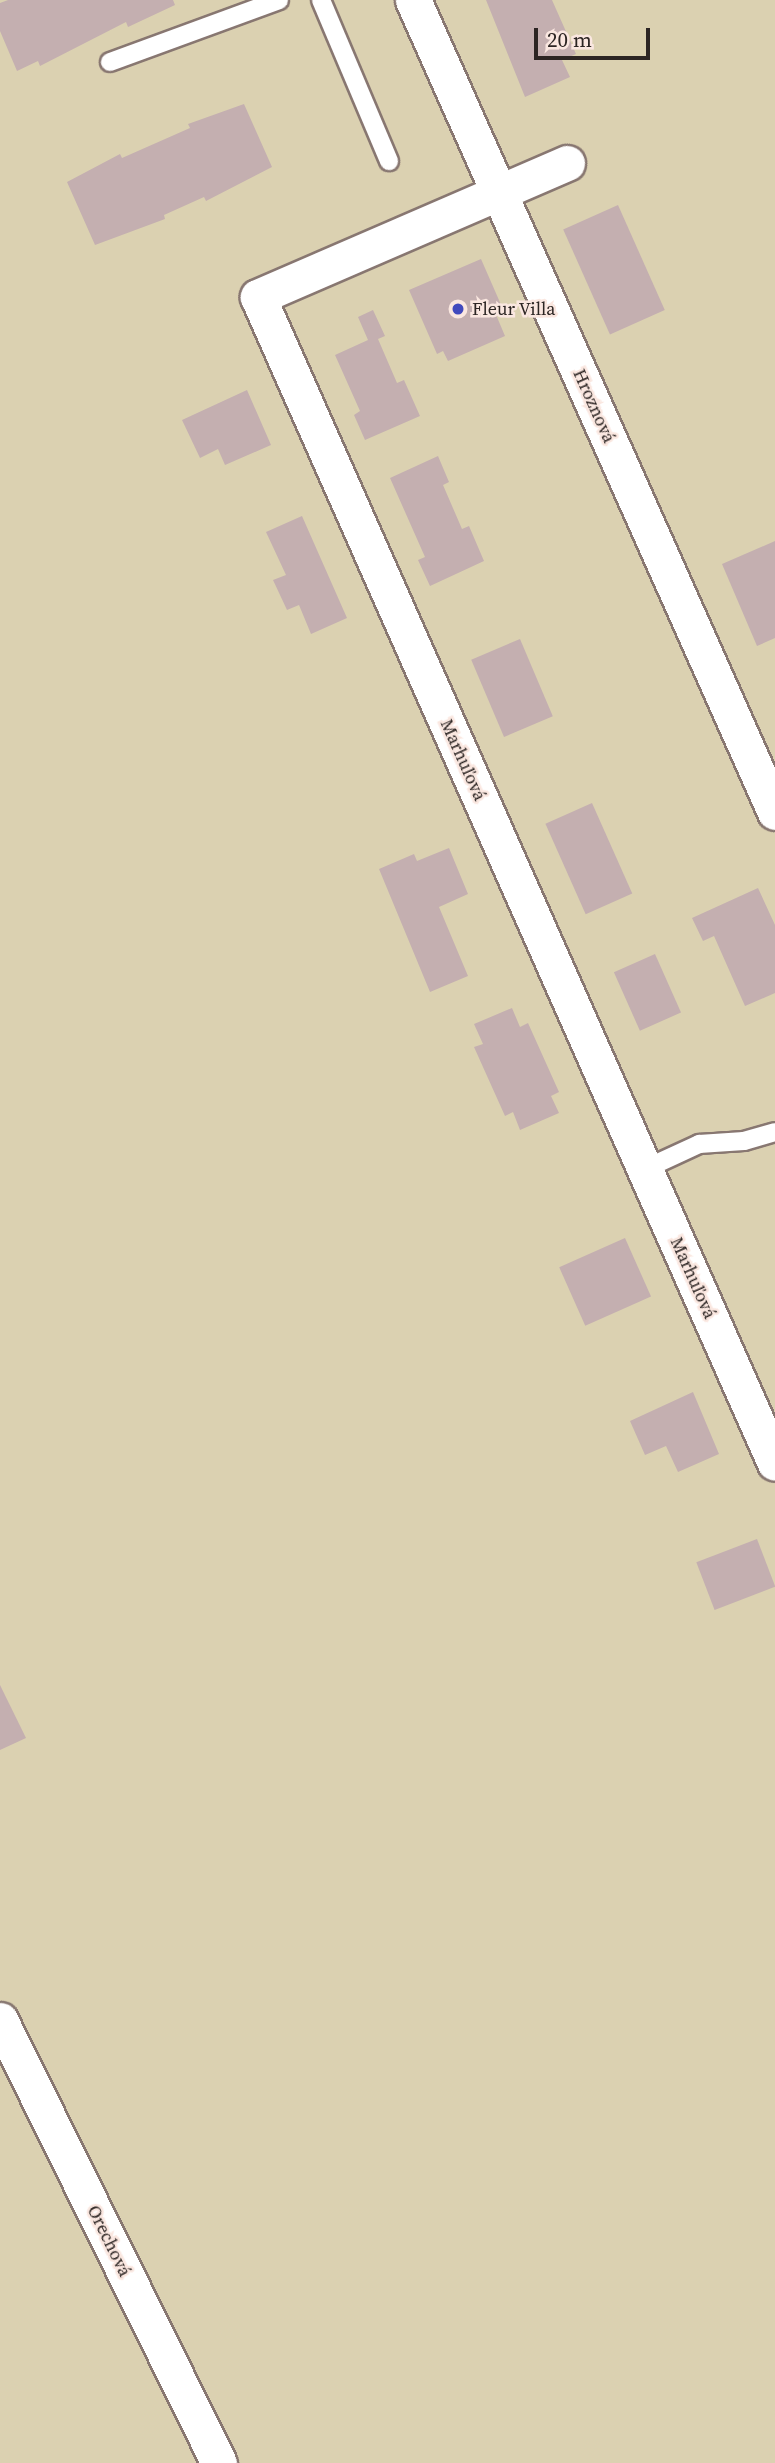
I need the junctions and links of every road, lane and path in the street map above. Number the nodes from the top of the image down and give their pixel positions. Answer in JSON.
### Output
{"nodes":[{"id":1,"x":279,"y":0,"type":"edge"},
{"id":2,"x":321,"y":0,"type":"edge"},
{"id":3,"x":413,"y":0,"type":"edge"},
{"id":4,"x":110,"y":62,"type":"dead end"},
{"id":5,"x":388,"y":161,"type":"dead end"},
{"id":6,"x":566,"y":163,"type":"dead end"},
{"id":7,"x":499,"y":192,"type":"junction"},
{"id":8,"x":775,"y":812,"type":"edge"},
{"id":9,"x":775,"y":1132,"type":"edge"},
{"id":10,"x":645,"y":1169,"type":"junction"},
{"id":11,"x":775,"y":1463,"type":"edge"},
{"id":12,"x":0,"y":2020,"type":"edge"},
{"id":13,"x":219,"y":2463,"type":"edge"}],
"edges":[{"from":1,"to":4,"type":"lane"},
{"from":2,"to":5,"type":"lane"},
{"from":3,"to":7,"type":"street","name":"Hroznová"},
{"from":6,"to":7,"type":"street"},
{"from":7,"to":8,"type":"street","name":"Hroznová"},
{"from":7,"to":10,"type":"street","name":"Marhuľová"},
{"from":9,"to":10,"type":"lane"},
{"from":10,"to":11,"type":"street","name":"Marhuľová"},
{"from":12,"to":13,"type":"street","name":"Orechová"}]}
